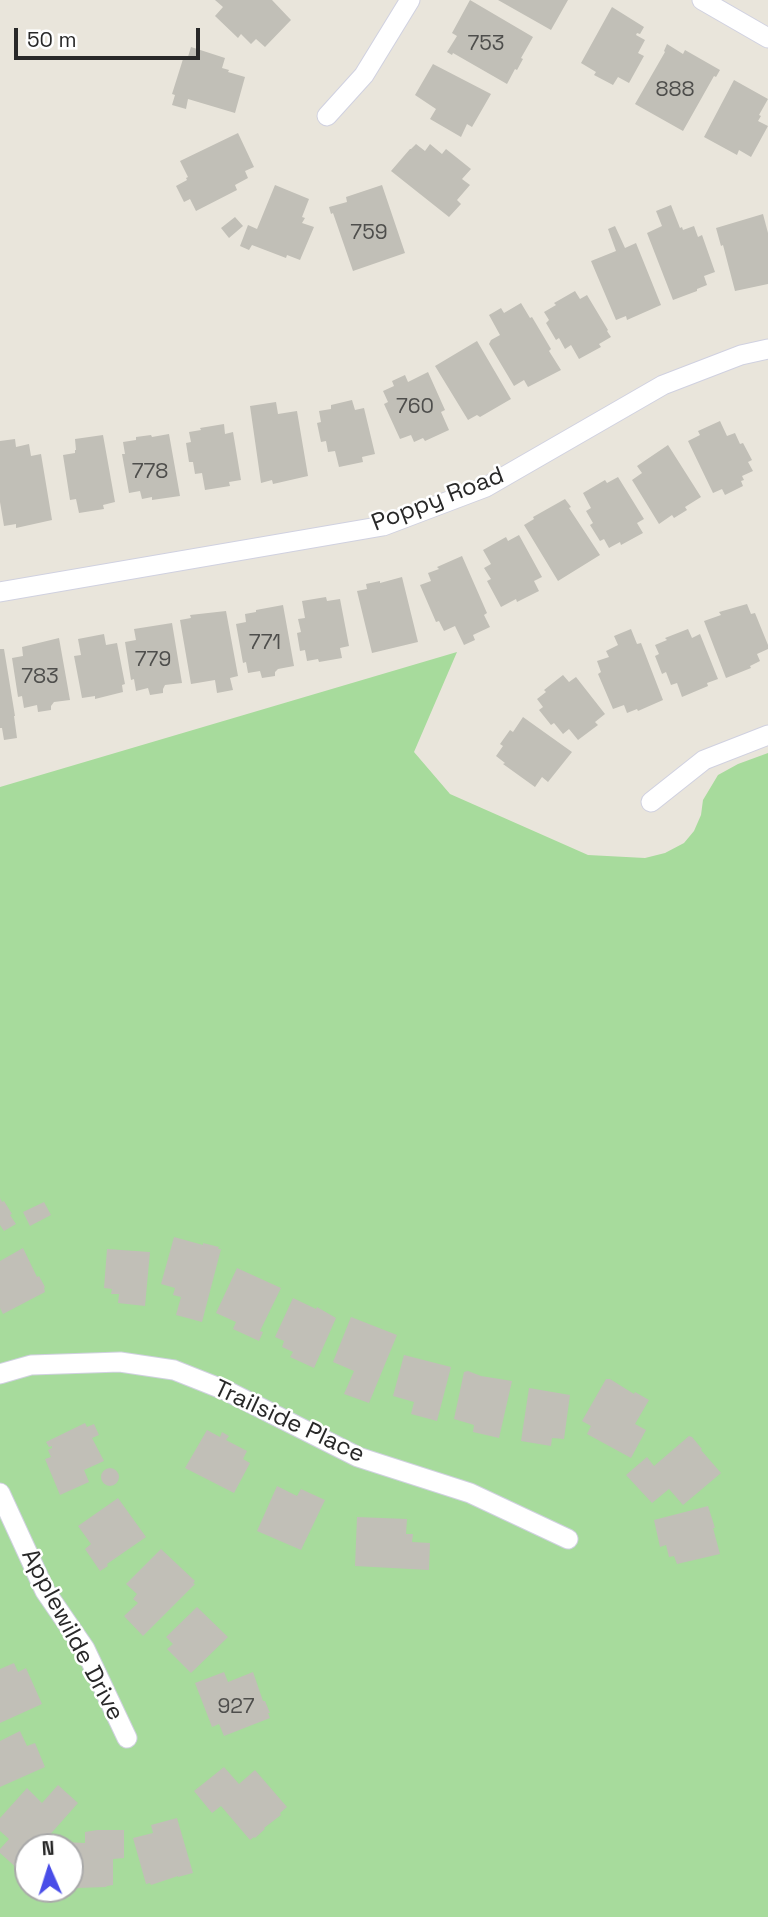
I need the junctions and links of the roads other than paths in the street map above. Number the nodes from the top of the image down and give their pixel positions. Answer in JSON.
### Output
{"nodes":[{"id":1,"x":410,"y":0,"type":"edge"},
{"id":2,"x":702,"y":0,"type":"edge"},
{"id":3,"x":768,"y":38,"type":"edge"},
{"id":4,"x":327,"y":116,"type":"dead end"},
{"id":5,"x":768,"y":349,"type":"edge"},
{"id":6,"x":0,"y":592,"type":"edge"},
{"id":7,"x":768,"y":735,"type":"edge"},
{"id":8,"x":651,"y":802,"type":"dead end"},
{"id":9,"x":0,"y":1374,"type":"edge"},
{"id":10,"x":0,"y":1493,"type":"edge"},
{"id":11,"x":568,"y":1539,"type":"dead end"},
{"id":12,"x":127,"y":1738,"type":"dead end"}],
"edges":[{"from":1,"to":4,"type":"street"},
{"from":2,"to":3,"type":"street"},
{"from":5,"to":6,"type":"street","name":"Poppy Road"},
{"from":7,"to":8,"type":"street"},
{"from":9,"to":11,"type":"street","name":"Trailside Place"},
{"from":10,"to":12,"type":"street","name":"Applewilde Drive"}]}
